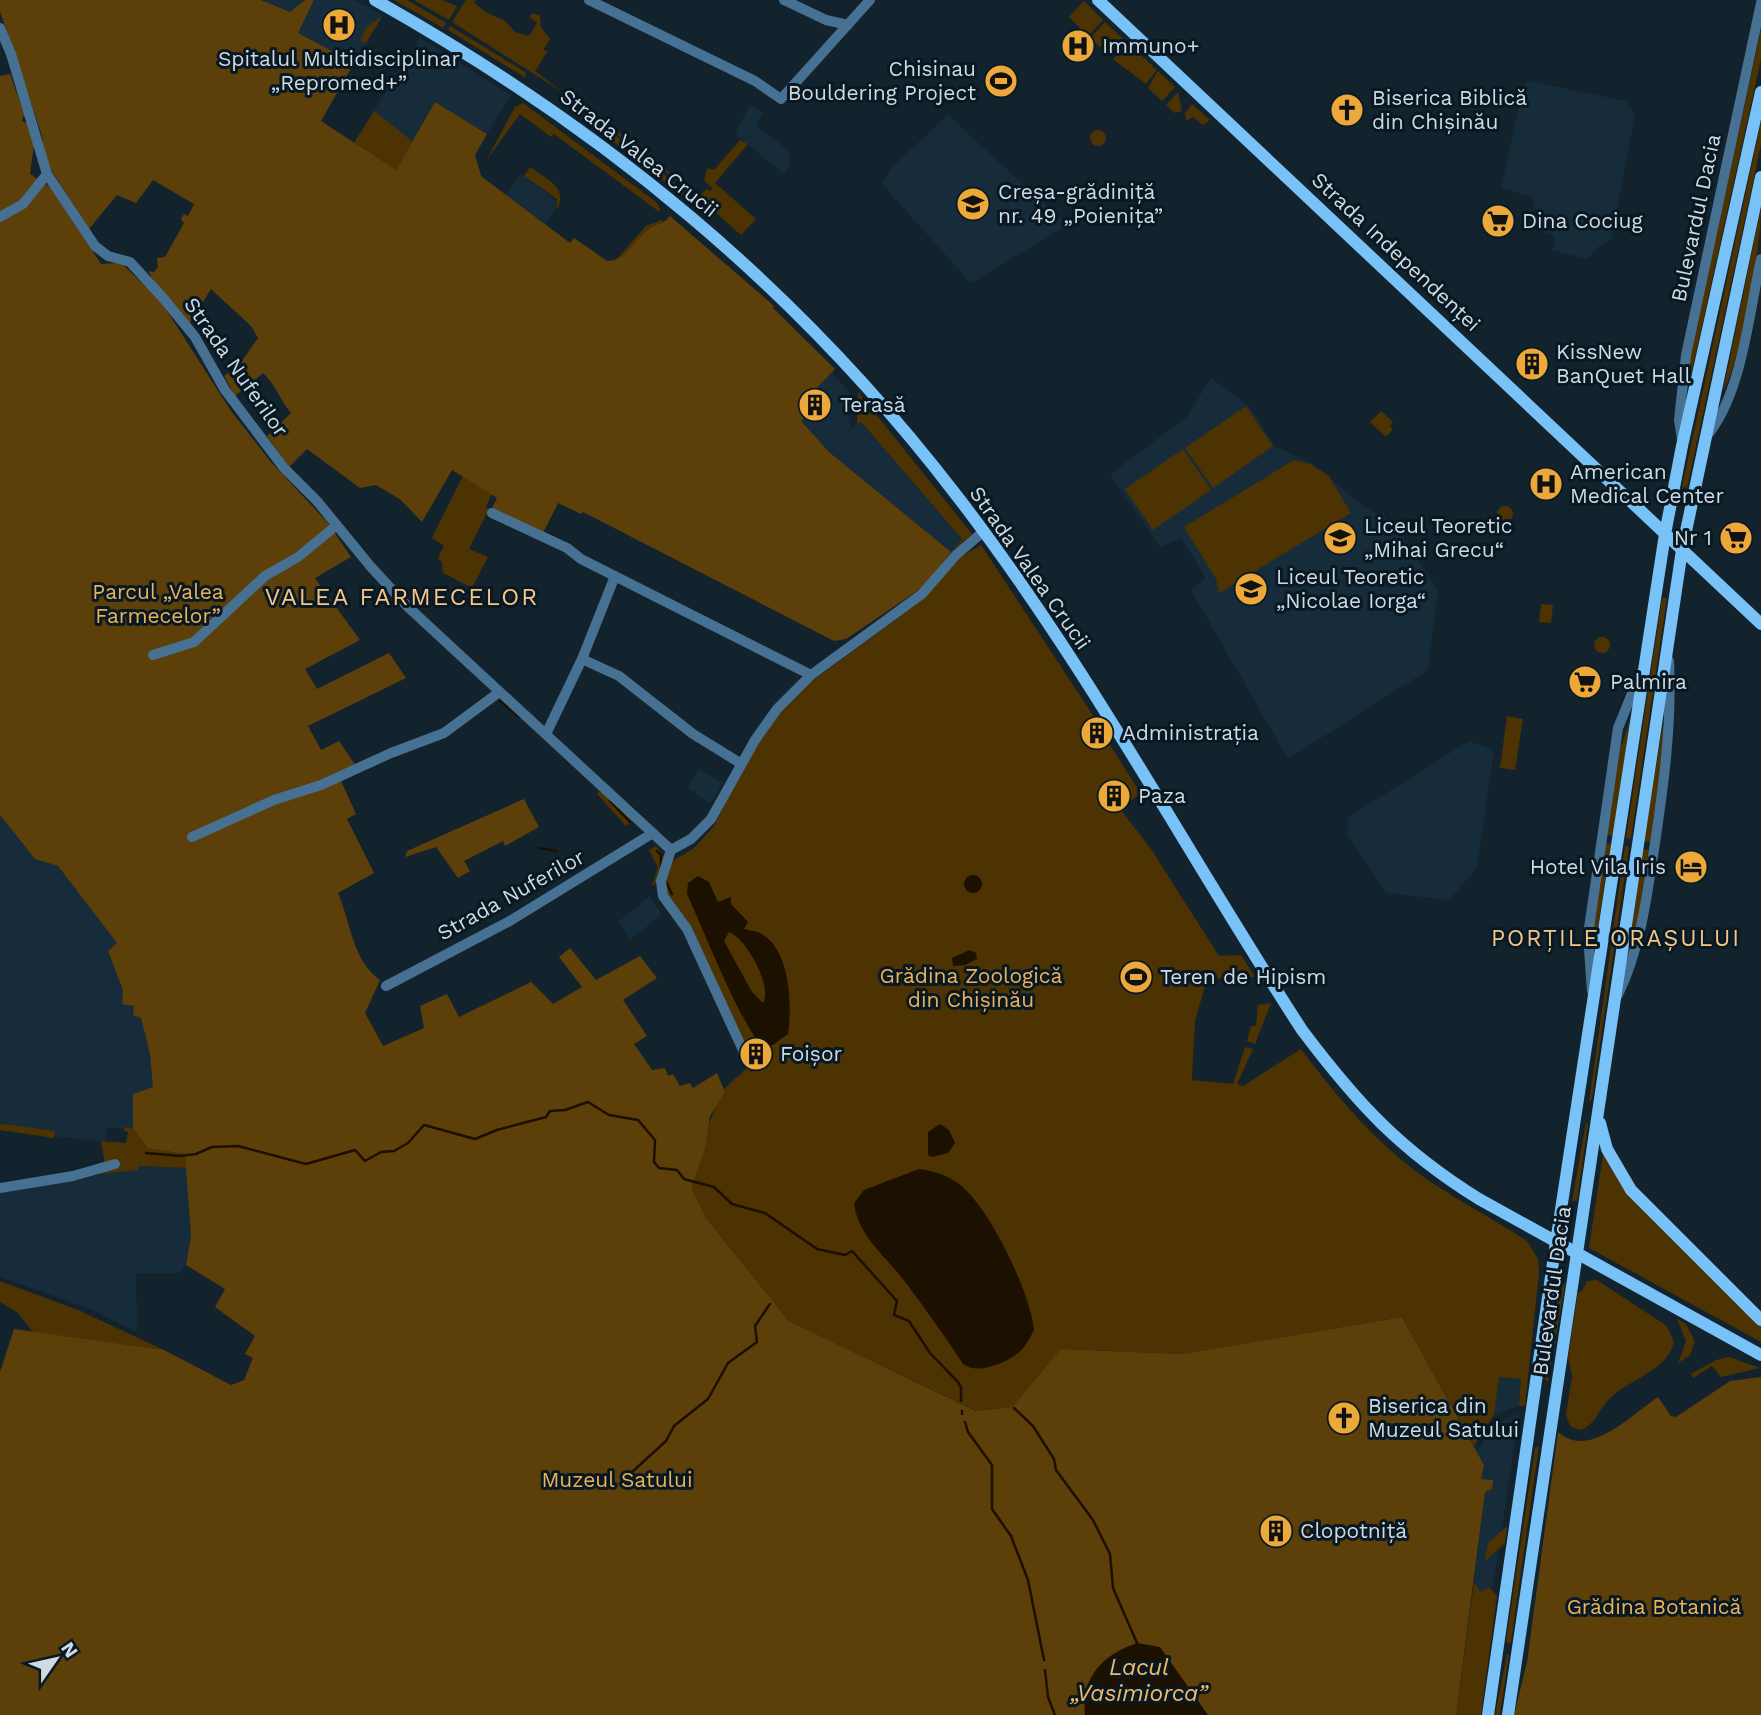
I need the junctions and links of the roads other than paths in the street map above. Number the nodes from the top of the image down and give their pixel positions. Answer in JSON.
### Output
{"nodes":[{"id":1,"x":375,"y":0,"type":"edge"},
{"id":2,"x":589,"y":0,"type":"edge"},
{"id":3,"x":784,"y":0,"type":"edge"},
{"id":4,"x":870,"y":0,"type":"edge"},
{"id":5,"x":1098,"y":0,"type":"edge"},
{"id":6,"x":1761,"y":3,"type":"edge"},
{"id":7,"x":848,"y":25,"type":"junction"},
{"id":8,"x":0,"y":28,"type":"edge"},
{"id":9,"x":1761,"y":92,"type":"edge"},
{"id":10,"x":47,"y":174,"type":"junction"},
{"id":11,"x":1761,"y":177,"type":"edge"},
{"id":12,"x":0,"y":217,"type":"edge"},
{"id":13,"x":1761,"y":259,"type":"edge"},
{"id":14,"x":1705,"y":438,"type":"junction"},
{"id":15,"x":1683,"y":442,"type":"junction"},
{"id":16,"x":492,"y":513,"type":"dead end"},
{"id":17,"x":337,"y":525,"type":"junction"},
{"id":18,"x":984,"y":531,"type":"junction"},
{"id":19,"x":1665,"y":534,"type":"junction"},
{"id":20,"x":1682,"y":550,"type":"junction"},
{"id":21,"x":615,"y":576,"type":"junction"},
{"id":22,"x":1761,"y":624,"type":"edge"},
{"id":23,"x":153,"y":655,"type":"dead end"},
{"id":24,"x":582,"y":659,"type":"junction"},
{"id":25,"x":811,"y":675,"type":"junction"},
{"id":26,"x":498,"y":693,"type":"junction"},
{"id":27,"x":547,"y":732,"type":"junction"},
{"id":28,"x":740,"y":763,"type":"junction"},
{"id":29,"x":653,"y":833,"type":"junction"},
{"id":30,"x":192,"y":837,"type":"dead end"},
{"id":31,"x":671,"y":850,"type":"junction"},
{"id":32,"x":386,"y":986,"type":"dead end"},
{"id":33,"x":748,"y":1061,"type":"dead end"},
{"id":34,"x":1577,"y":1109,"type":"junction"},
{"id":35,"x":1599,"y":1115,"type":"junction"},
{"id":36,"x":115,"y":1164,"type":"dead end"},
{"id":37,"x":0,"y":1188,"type":"edge"},
{"id":38,"x":1556,"y":1242,"type":"junction"},
{"id":39,"x":1575,"y":1253,"type":"junction"},
{"id":40,"x":1761,"y":1320,"type":"edge"},
{"id":41,"x":1761,"y":1355,"type":"edge"},
{"id":42,"x":1498,"y":1647,"type":"junction"},
{"id":43,"x":1518,"y":1651,"type":"junction"},
{"id":44,"x":1488,"y":1715,"type":"edge"},
{"id":45,"x":1508,"y":1715,"type":"edge"}],
"edges":[{"from":1,"to":18,"type":"main road","name":"Strada Valea Crucii"},
{"from":2,"to":7,"type":"street"},
{"from":3,"to":7,"type":"street"},
{"from":4,"to":7,"type":"street"},
{"from":5,"to":19,"type":"main road","name":"Strada Independenței"},
{"from":6,"to":15,"type":"street","name":"Bulevardul Dacia"},
{"from":8,"to":10,"type":"street","name":"Strada Nuferilor"},
{"from":9,"to":15,"type":"main road","name":"Bulevardul Dacia"},
{"from":10,"to":12,"type":"street"},
{"from":10,"to":17,"type":"street","name":"Strada Nuferilor"},
{"from":11,"to":14,"type":"main road","name":"Bulevardul Dacia"},
{"from":13,"to":14,"type":"street","name":"Bulevardul Dacia"},
{"from":14,"to":20,"type":"main road","name":"Bulevardul Dacia"},
{"from":15,"to":19,"type":"main road","name":"Bulevardul Dacia"},
{"from":16,"to":21,"type":"street"},
{"from":17,"to":23,"type":"street"},
{"from":17,"to":26,"type":"street","name":"Strada Nuferilor"},
{"from":18,"to":25,"type":"street"},
{"from":18,"to":38,"type":"main road","name":"Strada Valea Crucii"},
{"from":19,"to":20,"type":"main road","name":"Strada Independenței"},
{"from":19,"to":34,"type":"main road","name":"Bulevardul Dacia"},
{"from":20,"to":22,"type":"main road","name":"Strada Independenței"},
{"from":20,"to":35,"type":"main road","name":"Bulevardul Dacia"},
{"from":21,"to":24,"type":"street"},
{"from":21,"to":25,"type":"street"},
{"from":24,"to":27,"type":"street"},
{"from":24,"to":28,"type":"street"},
{"from":25,"to":28,"type":"street"},
{"from":26,"to":27,"type":"street","name":"Strada Nuferilor"},
{"from":26,"to":30,"type":"street"},
{"from":27,"to":29,"type":"street","name":"Strada Nuferilor"},
{"from":28,"to":31,"type":"street"},
{"from":29,"to":31,"type":"street","name":"Strada Nuferilor"},
{"from":29,"to":32,"type":"street","name":"Strada Nuferilor"},
{"from":31,"to":33,"type":"street"},
{"from":34,"to":35,"type":"main road"},
{"from":34,"to":38,"type":"main road","name":"Bulevardul Dacia"},
{"from":35,"to":39,"type":"main road","name":"Bulevardul Dacia"},
{"from":35,"to":40,"type":"main road"},
{"from":36,"to":37,"type":"street"},
{"from":38,"to":39,"type":"main road","name":"Strada Valea Crucii"},
{"from":38,"to":42,"type":"main road","name":"Bulevardul Dacia"},
{"from":39,"to":41,"type":"main road","name":"Strada Valea Crucii"},
{"from":39,"to":43,"type":"main road","name":"Bulevardul Dacia"},
{"from":42,"to":43,"type":"main road"},
{"from":42,"to":44,"type":"main road","name":"Bulevardul Dacia"},
{"from":43,"to":45,"type":"main road","name":"Bulevardul Dacia"}]}
